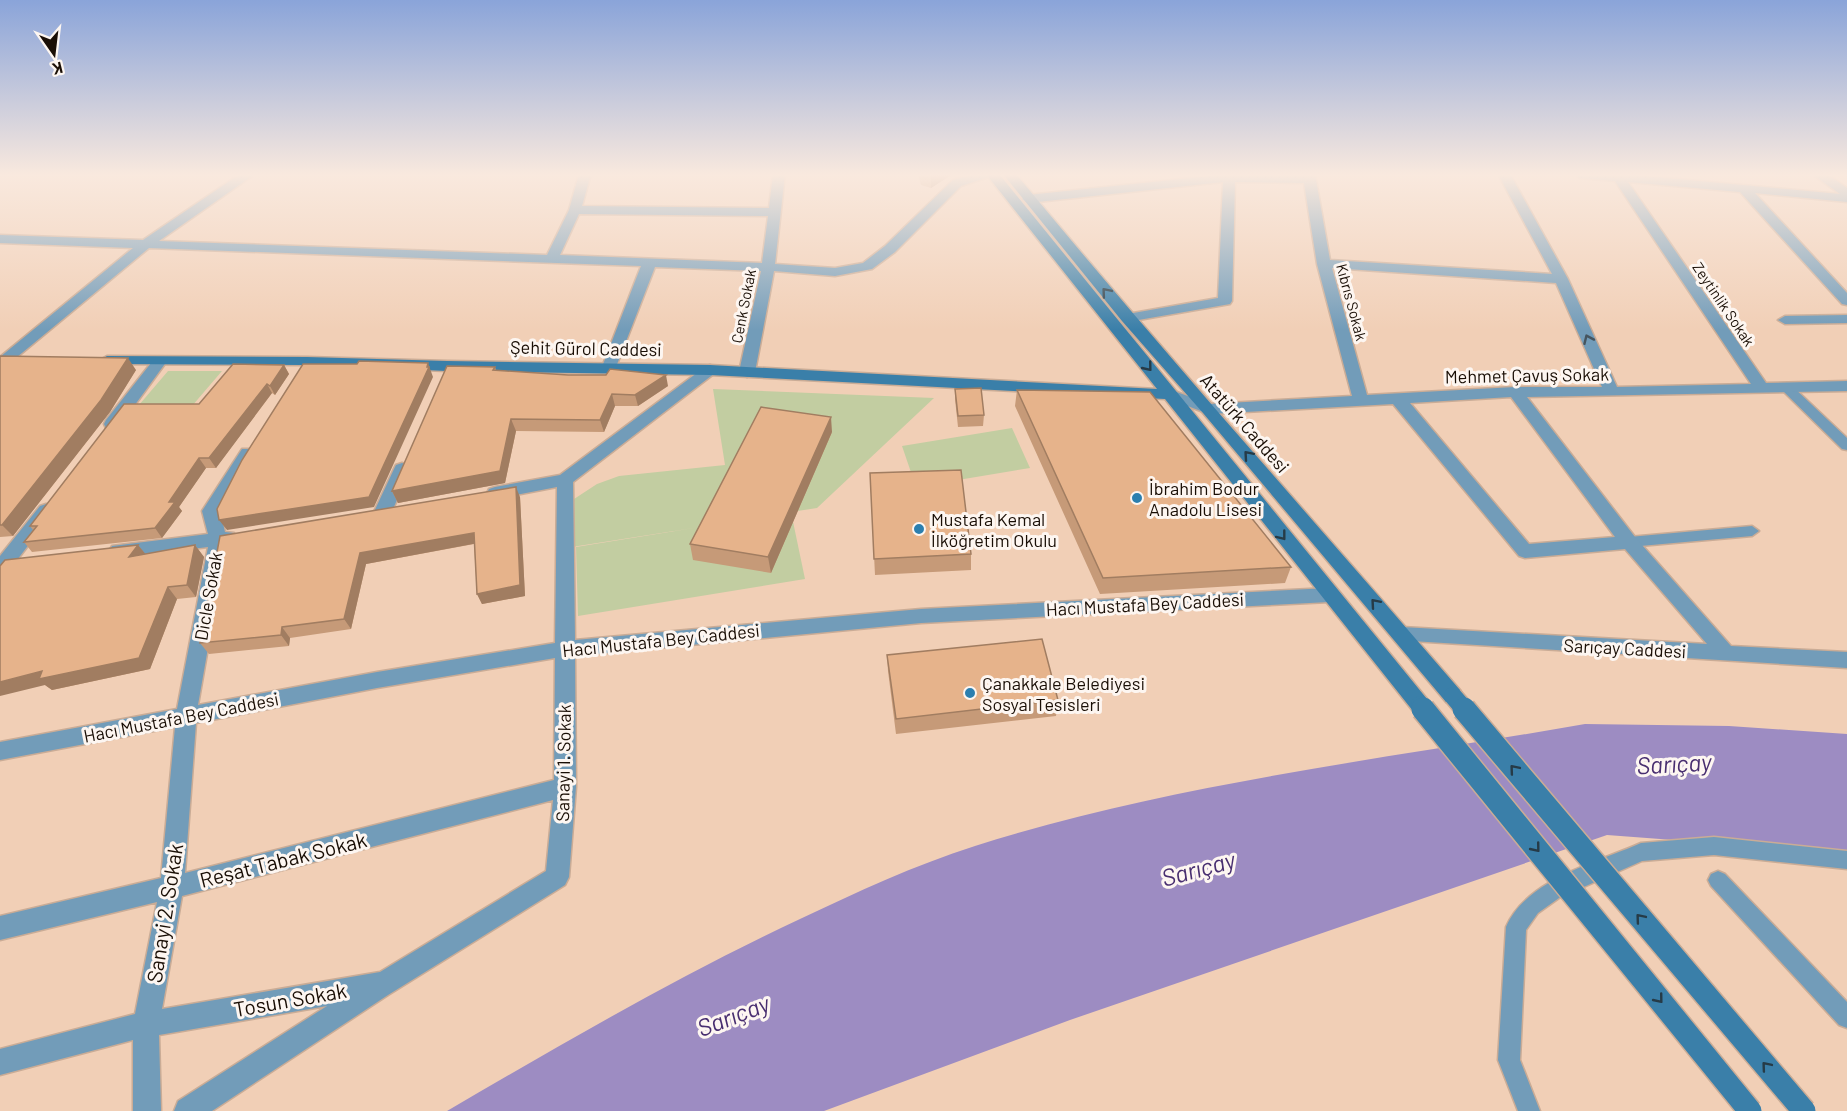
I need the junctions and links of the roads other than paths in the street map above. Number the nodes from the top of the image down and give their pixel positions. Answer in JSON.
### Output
{"nodes":[{"id":1,"x":173,"y":226,"type":"edge"},
{"id":2,"x":567,"y":226,"type":"edge"},
{"id":3,"x":772,"y":226,"type":"edge"},
{"id":4,"x":914,"y":226,"type":"edge"},
{"id":5,"x":1034,"y":226,"type":"edge"},
{"id":6,"x":1050,"y":226,"type":"edge"},
{"id":7,"x":1227,"y":226,"type":"edge"},
{"id":8,"x":1317,"y":226,"type":"edge"},
{"id":9,"x":1532,"y":226,"type":"edge"},
{"id":10,"x":1652,"y":226,"type":"edge"},
{"id":11,"x":1778,"y":226,"type":"edge"},
{"id":12,"x":0,"y":239,"type":"edge"},
{"id":13,"x":146,"y":244,"type":"junction"},
{"id":14,"x":551,"y":260,"type":"junction"},
{"id":15,"x":649,"y":264,"type":"junction"},
{"id":16,"x":1324,"y":264,"type":"junction"},
{"id":17,"x":768,"y":267,"type":"junction"},
{"id":18,"x":1561,"y":279,"type":"junction"},
{"id":19,"x":1847,"y":301,"type":"edge"},
{"id":20,"x":1127,"y":318,"type":"junction"},
{"id":21,"x":1847,"y":319,"type":"edge"},
{"id":22,"x":1785,"y":320,"type":"dead end"},
{"id":23,"x":29,"y":359,"type":"edge"},
{"id":24,"x":88,"y":360,"type":"edge"},
{"id":25,"x":2,"y":361,"type":"edge"},
{"id":26,"x":160,"y":361,"type":"junction"},
{"id":27,"x":308,"y":361,"type":"junction"},
{"id":28,"x":447,"y":366,"type":"junction"},
{"id":29,"x":609,"y":367,"type":"junction"},
{"id":30,"x":710,"y":370,"type":"junction"},
{"id":31,"x":747,"y":372,"type":"junction"},
{"id":32,"x":294,"y":381,"type":"edge"},
{"id":33,"x":1847,"y":386,"type":"edge"},
{"id":34,"x":438,"y":387,"type":"edge"},
{"id":35,"x":1761,"y":388,"type":"junction"},
{"id":36,"x":1787,"y":388,"type":"junction"},
{"id":37,"x":1515,"y":392,"type":"junction"},
{"id":38,"x":1612,"y":393,"type":"junction"},
{"id":39,"x":1171,"y":394,"type":"junction"},
{"id":40,"x":1398,"y":399,"type":"junction"},
{"id":41,"x":1361,"y":401,"type":"junction"},
{"id":42,"x":1209,"y":409,"type":"junction"},
{"id":43,"x":104,"y":435,"type":"edge"},
{"id":44,"x":255,"y":441,"type":"edge"},
{"id":45,"x":1847,"y":446,"type":"edge"},
{"id":46,"x":410,"y":450,"type":"edge"},
{"id":47,"x":565,"y":480,"type":"junction"},
{"id":48,"x":473,"y":497,"type":"edge"},
{"id":49,"x":54,"y":499,"type":"edge"},
{"id":50,"x":405,"y":510,"type":"edge"},
{"id":51,"x":1752,"y":531,"type":"dead end"},
{"id":52,"x":241,"y":536,"type":"edge"},
{"id":53,"x":218,"y":540,"type":"junction"},
{"id":54,"x":1629,"y":542,"type":"junction"},
{"id":55,"x":100,"y":553,"type":"edge"},
{"id":56,"x":29,"y":561,"type":"edge"},
{"id":57,"x":2,"y":563,"type":"edge"},
{"id":58,"x":1329,"y":595,"type":"junction"},
{"id":59,"x":1402,"y":635,"type":"junction"},
{"id":60,"x":564,"y":649,"type":"junction"},
{"id":61,"x":1727,"y":654,"type":"junction"},
{"id":62,"x":1847,"y":660,"type":"edge"},
{"id":63,"x":186,"y":716,"type":"junction"},
{"id":64,"x":0,"y":751,"type":"edge"},
{"id":65,"x":565,"y":787,"type":"junction"},
{"id":66,"x":1847,"y":860,"type":"edge"},
{"id":67,"x":556,"y":878,"type":"joint"},
{"id":68,"x":1718,"y":880,"type":"dead end"},
{"id":69,"x":172,"y":887,"type":"junction"},
{"id":70,"x":0,"y":928,"type":"edge"},
{"id":71,"x":384,"y":984,"type":"junction"},
{"id":72,"x":1847,"y":1017,"type":"edge"},
{"id":73,"x":146,"y":1024,"type":"junction"},
{"id":74,"x":0,"y":1062,"type":"edge"},
{"id":75,"x":147,"y":1111,"type":"edge"},
{"id":76,"x":188,"y":1111,"type":"edge"},
{"id":77,"x":1529,"y":1111,"type":"edge"},
{"id":78,"x":1750,"y":1111,"type":"edge"},
{"id":79,"x":1804,"y":1111,"type":"edge"}],
"edges":[{"from":1,"to":13,"type":"street"},
{"from":2,"to":14,"type":"street"},
{"from":3,"to":17,"type":"street","name":"Cenk Sokak"},
{"from":4,"to":17,"type":"street"},
{"from":5,"to":39,"type":"main road","name":"Atatürk Caddesi","one_way":true},
{"from":20,"to":6,"type":"main road","name":"Atatürk Caddesi","one_way":true},
{"from":7,"to":20,"type":"street"},
{"from":8,"to":16,"type":"street","name":"Kıbrıs Sokak"},
{"from":9,"to":18,"type":"street"},
{"from":10,"to":35,"type":"street","name":"Zeytinlik Sokak"},
{"from":11,"to":19,"type":"street"},
{"from":12,"to":13,"type":"street"},
{"from":13,"to":14,"type":"street"},
{"from":13,"to":25,"type":"street"},
{"from":14,"to":15,"type":"street"},
{"from":15,"to":17,"type":"street"},
{"from":15,"to":29,"type":"street"},
{"from":16,"to":18,"type":"street"},
{"from":16,"to":41,"type":"street","name":"Kıbrıs Sokak"},
{"from":17,"to":31,"type":"street","name":"Cenk Sokak"},
{"from":38,"to":18,"type":"street","one_way":true},
{"from":20,"to":42,"type":"main road","name":"Atatürk Caddesi"},
{"from":21,"to":22,"type":"street"},
{"from":23,"to":25,"type":"main road"},
{"from":24,"to":26,"type":"main road","name":"Şehit Gürol Caddesi"},
{"from":26,"to":27,"type":"main road","name":"Şehit Gürol Caddesi"},
{"from":26,"to":43,"type":"street"},
{"from":27,"to":28,"type":"main road","name":"Şehit Gürol Caddesi"},
{"from":27,"to":32,"type":"street"},
{"from":28,"to":29,"type":"main road","name":"Şehit Gürol Caddesi"},
{"from":28,"to":34,"type":"street"},
{"from":29,"to":30,"type":"main road","name":"Şehit Gürol Caddesi"},
{"from":30,"to":31,"type":"main road","name":"Şehit Gürol Caddesi"},
{"from":30,"to":47,"type":"street"},
{"from":31,"to":39,"type":"main road","name":"Şehit Gürol Caddesi"},
{"from":33,"to":36,"type":"street","name":"Mehmet Çavuş Sokak"},
{"from":35,"to":36,"type":"street","name":"Mehmet Çavuş Sokak"},
{"from":35,"to":38,"type":"street","name":"Mehmet Çavuş Sokak"},
{"from":36,"to":45,"type":"lane"},
{"from":37,"to":38,"type":"street","name":"Mehmet Çavuş Sokak"},
{"from":37,"to":40,"type":"street","name":"Mehmet Çavuş Sokak"},
{"from":37,"to":54,"type":"street"},
{"from":39,"to":42,"type":"street"},
{"from":39,"to":58,"type":"main road","name":"Atatürk Caddesi","one_way":true},
{"from":40,"to":41,"type":"street","name":"Mehmet Çavuş Sokak"},
{"from":40,"to":54,"type":"street"},
{"from":41,"to":42,"type":"street","name":"Mehmet Çavuş Sokak"},
{"from":59,"to":42,"type":"main road","name":"Atatürk Caddesi","one_way":true},
{"from":44,"to":53,"type":"street","name":"Dicle Sokak"},
{"from":46,"to":50,"type":"street"},
{"from":47,"to":48,"type":"street"},
{"from":47,"to":60,"type":"street","name":"Sanayi 1. Sokak"},
{"from":49,"to":57,"type":"street"},
{"from":51,"to":54,"type":"lane"},
{"from":52,"to":53,"type":"street"},
{"from":53,"to":55,"type":"street"},
{"from":53,"to":63,"type":"street","name":"Dicle Sokak"},
{"from":54,"to":61,"type":"street"},
{"from":56,"to":57,"type":"street"},
{"from":58,"to":60,"type":"street","name":"Hacı Mustafa Bey Caddesi"},
{"from":58,"to":78,"type":"main road","name":"Atatürk Caddesi","one_way":true,"bridge":true},
{"from":59,"to":61,"type":"street","name":"Sarıçay Caddesi"},
{"from":79,"to":59,"type":"main road","name":"Atatürk Caddesi","one_way":true,"bridge":true},
{"from":60,"to":63,"type":"street","name":"Hacı Mustafa Bey Caddesi"},
{"from":60,"to":65,"type":"street","name":"Sanayi 1. Sokak"},
{"from":61,"to":62,"type":"street","name":"Sarıçay Caddesi"},
{"from":63,"to":64,"type":"street","name":"Hacı Mustafa Bey Caddesi"},
{"from":63,"to":69,"type":"street","name":"Sanayi 2. Sokak"},
{"from":65,"to":67,"type":"street","name":"Sanayi 1. Sokak"},
{"from":65,"to":69,"type":"street","name":"Reşat Tabak Sokak"},
{"from":66,"to":77,"type":"lane"},
{"from":67,"to":71,"type":"street","name":"Tosun Sokak"},
{"from":68,"to":72,"type":"lane"},
{"from":69,"to":70,"type":"street","name":"Reşat Tabak Sokak"},
{"from":69,"to":73,"type":"street","name":"Sanayi 2. Sokak"},
{"from":71,"to":73,"type":"street","name":"Tosun Sokak"},
{"from":71,"to":76,"type":"street"},
{"from":73,"to":74,"type":"street","name":"Tosun Sokak"},
{"from":73,"to":75,"type":"street","name":"Sanayi 2. Sokak"}]}
